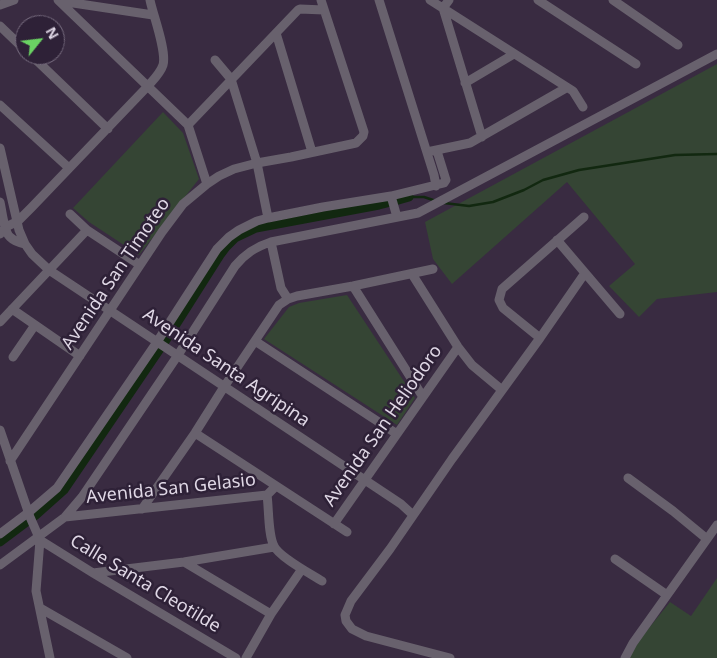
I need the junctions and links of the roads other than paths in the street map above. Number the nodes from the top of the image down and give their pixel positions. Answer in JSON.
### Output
{"nodes":[{"id":1,"x":14,"y":0,"type":"edge"},
{"id":2,"x":150,"y":0,"type":"edge"},
{"id":3,"x":322,"y":0,"type":"edge"},
{"id":4,"x":379,"y":0,"type":"edge"},
{"id":5,"x":430,"y":0,"type":"edge"},
{"id":6,"x":449,"y":0,"type":"edge"},
{"id":7,"x":538,"y":0,"type":"edge"},
{"id":8,"x":613,"y":0,"type":"edge"},
{"id":9,"x":59,"y":1,"type":"edge"},
{"id":10,"x":0,"y":5,"type":"edge"},
{"id":11,"x":443,"y":8,"type":"junction"},
{"id":12,"x":324,"y":10,"type":"junction"},
{"id":13,"x":153,"y":14,"type":"junction"},
{"id":14,"x":0,"y":26,"type":"edge"},
{"id":15,"x":276,"y":33,"type":"junction"},
{"id":16,"x":15,"y":40,"type":"edge"},
{"id":17,"x":678,"y":45,"type":"dead end"},
{"id":18,"x":514,"y":54,"type":"junction"},
{"id":19,"x":717,"y":54,"type":"edge"},
{"id":20,"x":215,"y":60,"type":"dead end"},
{"id":21,"x":636,"y":64,"type":"dead end"},
{"id":22,"x":41,"y":65,"type":"edge"},
{"id":23,"x":232,"y":79,"type":"junction"},
{"id":24,"x":465,"y":83,"type":"junction"},
{"id":25,"x":147,"y":87,"type":"junction"},
{"id":26,"x":566,"y":88,"type":"junction"},
{"id":27,"x":0,"y":105,"type":"edge"},
{"id":28,"x":583,"y":107,"type":"dead end"},
{"id":29,"x":188,"y":126,"type":"junction"},
{"id":30,"x":108,"y":129,"type":"junction"},
{"id":31,"x":482,"y":137,"type":"junction"},
{"id":32,"x":0,"y":148,"type":"edge"},
{"id":33,"x":437,"y":151,"type":"junction"},
{"id":34,"x":312,"y":152,"type":"junction"},
{"id":35,"x":427,"y":152,"type":"junction"},
{"id":36,"x":256,"y":162,"type":"junction"},
{"id":37,"x":69,"y":168,"type":"junction"},
{"id":38,"x":207,"y":184,"type":"junction"},
{"id":39,"x":436,"y":186,"type":"junction"},
{"id":40,"x":391,"y":196,"type":"junction"},
{"id":41,"x":0,"y":202,"type":"edge"},
{"id":42,"x":70,"y":214,"type":"dead end"},
{"id":43,"x":397,"y":217,"type":"junction"},
{"id":44,"x":584,"y":217,"type":"dead end"},
{"id":45,"x":268,"y":218,"type":"junction"},
{"id":46,"x":18,"y":221,"type":"junction"},
{"id":47,"x":88,"y":230,"type":"junction"},
{"id":48,"x":2,"y":233,"type":"edge"},
{"id":49,"x":557,"y":240,"type":"junction"},
{"id":50,"x":271,"y":242,"type":"junction"},
{"id":51,"x":25,"y":244,"type":"junction"},
{"id":52,"x":140,"y":265,"type":"junction"},
{"id":53,"x":433,"y":269,"type":"dead end"},
{"id":54,"x":50,"y":270,"type":"junction"},
{"id":55,"x":585,"y":273,"type":"junction"},
{"id":56,"x":412,"y":274,"type":"junction"},
{"id":57,"x":353,"y":286,"type":"junction"},
{"id":58,"x":288,"y":299,"type":"junction"},
{"id":59,"x":12,"y":309,"type":"junction"},
{"id":60,"x":110,"y":311,"type":"junction"},
{"id":61,"x":620,"y":314,"type":"dead end"},
{"id":62,"x":0,"y":322,"type":"edge"},
{"id":63,"x":35,"y":325,"type":"junction"},
{"id":64,"x":540,"y":338,"type":"junction"},
{"id":65,"x":255,"y":341,"type":"junction"},
{"id":66,"x":159,"y":343,"type":"junction"},
{"id":67,"x":458,"y":347,"type":"junction"},
{"id":68,"x":175,"y":353,"type":"junction"},
{"id":69,"x":80,"y":356,"type":"junction"},
{"id":70,"x":13,"y":357,"type":"dead end"},
{"id":71,"x":224,"y":386,"type":"junction"},
{"id":72,"x":502,"y":390,"type":"junction"},
{"id":73,"x":424,"y":397,"type":"junction"},
{"id":74,"x":0,"y":430,"type":"edge"},
{"id":75,"x":195,"y":433,"type":"junction"},
{"id":76,"x":397,"y":434,"type":"junction"},
{"id":77,"x":10,"y":461,"type":"junction"},
{"id":78,"x":628,"y":478,"type":"dead end"},
{"id":79,"x":364,"y":480,"type":"junction"},
{"id":80,"x":276,"y":486,"type":"junction"},
{"id":81,"x":267,"y":495,"type":"junction"},
{"id":82,"x":142,"y":509,"type":"junction"},
{"id":83,"x":30,"y":514,"type":"junction"},
{"id":84,"x":413,"y":515,"type":"junction"},
{"id":85,"x":65,"y":517,"type":"junction"},
{"id":86,"x":334,"y":524,"type":"junction"},
{"id":87,"x":717,"y":525,"type":"edge"},
{"id":88,"x":347,"y":532,"type":"dead end"},
{"id":89,"x":0,"y":534,"type":"edge"},
{"id":90,"x":38,"y":535,"type":"junction"},
{"id":91,"x":707,"y":539,"type":"junction"},
{"id":92,"x":274,"y":547,"type":"junction"},
{"id":93,"x":615,"y":559,"type":"dead end"},
{"id":94,"x":184,"y":562,"type":"junction"},
{"id":95,"x":0,"y":565,"type":"edge"},
{"id":96,"x":302,"y":569,"type":"junction"},
{"id":97,"x":93,"y":573,"type":"junction"},
{"id":98,"x":322,"y":582,"type":"dead end"},
{"id":99,"x":666,"y":595,"type":"junction"},
{"id":100,"x":40,"y":608,"type":"junction"},
{"id":101,"x":271,"y":614,"type":"junction"},
{"id":102,"x":50,"y":658,"type":"edge"},
{"id":103,"x":127,"y":658,"type":"edge"},
{"id":104,"x":236,"y":658,"type":"edge"},
{"id":105,"x":246,"y":658,"type":"edge"},
{"id":106,"x":450,"y":658,"type":"edge"},
{"id":107,"x":625,"y":658,"type":"edge"}],
"edges":[{"from":1,"to":10,"type":"street"},
{"from":2,"to":13,"type":"street"},
{"from":3,"to":12,"type":"street"},
{"from":4,"to":35,"type":"street"},
{"from":5,"to":11,"type":"street"},
{"from":6,"to":11,"type":"street"},
{"from":7,"to":21,"type":"street"},
{"from":8,"to":17,"type":"street"},
{"from":9,"to":13,"type":"street"},
{"from":9,"to":25,"type":"street"},
{"from":11,"to":18,"type":"street"},
{"from":11,"to":24,"type":"street"},
{"from":12,"to":15,"type":"street"},
{"from":12,"to":34,"type":"street","name":"Avenida San Timoteo"},
{"from":13,"to":25,"type":"street"},
{"from":14,"to":16,"type":"street"},
{"from":15,"to":23,"type":"street"},
{"from":15,"to":34,"type":"street"},
{"from":18,"to":24,"type":"street"},
{"from":18,"to":26,"type":"street"},
{"from":19,"to":43,"type":"street"},
{"from":20,"to":23,"type":"street"},
{"from":22,"to":30,"type":"street"},
{"from":23,"to":29,"type":"street"},
{"from":23,"to":36,"type":"street"},
{"from":24,"to":31,"type":"street"},
{"from":25,"to":29,"type":"street"},
{"from":25,"to":30,"type":"street"},
{"from":26,"to":28,"type":"street"},
{"from":26,"to":31,"type":"street"},
{"from":27,"to":37,"type":"street"},
{"from":29,"to":38,"type":"street"},
{"from":30,"to":37,"type":"street"},
{"from":31,"to":33,"type":"street"},
{"from":32,"to":46,"type":"street"},
{"from":33,"to":35,"type":"street"},
{"from":33,"to":39,"type":"street"},
{"from":34,"to":36,"type":"street","name":"Avenida San Timoteo"},
{"from":35,"to":39,"type":"street"},
{"from":36,"to":38,"type":"street","name":"Avenida San Timoteo"},
{"from":36,"to":45,"type":"street"},
{"from":37,"to":46,"type":"street"},
{"from":38,"to":52,"type":"street","name":"Avenida San Timoteo"},
{"from":39,"to":40,"type":"street"},
{"from":40,"to":43,"type":"street"},
{"from":40,"to":45,"type":"street"},
{"from":41,"to":48,"type":"street"},
{"from":42,"to":47,"type":"street"},
{"from":43,"to":50,"type":"street"},
{"from":44,"to":49,"type":"street"},
{"from":45,"to":66,"type":"street"},
{"from":46,"to":48,"type":"street"},
{"from":46,"to":51,"type":"street"},
{"from":47,"to":52,"type":"street"},
{"from":47,"to":54,"type":"street"},
{"from":48,"to":51,"type":"street"},
{"from":49,"to":55,"type":"street"},
{"from":49,"to":64,"type":"street"},
{"from":50,"to":58,"type":"street"},
{"from":50,"to":68,"type":"street"},
{"from":51,"to":54,"type":"street","name":"Avenida Santa Agripina"},
{"from":52,"to":60,"type":"street","name":"Avenida San Timoteo"},
{"from":53,"to":56,"type":"street"},
{"from":54,"to":59,"type":"street"},
{"from":54,"to":60,"type":"street","name":"Avenida Santa Agripina"},
{"from":55,"to":61,"type":"street"},
{"from":55,"to":64,"type":"street"},
{"from":56,"to":57,"type":"street"},
{"from":56,"to":67,"type":"street"},
{"from":57,"to":58,"type":"street"},
{"from":57,"to":73,"type":"street"},
{"from":58,"to":65,"type":"street"},
{"from":59,"to":62,"type":"street"},
{"from":59,"to":63,"type":"street"},
{"from":60,"to":66,"type":"street","name":"Avenida Santa Agripina"},
{"from":60,"to":69,"type":"street","name":"Avenida San Timoteo"},
{"from":63,"to":69,"type":"street"},
{"from":63,"to":70,"type":"street"},
{"from":64,"to":72,"type":"street"},
{"from":65,"to":71,"type":"street"},
{"from":65,"to":76,"type":"street"},
{"from":66,"to":68,"type":"street","name":"Avenida Santa Agripina"},
{"from":66,"to":83,"type":"street"},
{"from":67,"to":72,"type":"street"},
{"from":67,"to":73,"type":"street","name":"Avenida San Heliodoro"},
{"from":68,"to":71,"type":"street","name":"Avenida Santa Agripina"},
{"from":68,"to":85,"type":"street"},
{"from":69,"to":77,"type":"street","name":"Avenida San Timoteo"},
{"from":71,"to":75,"type":"street"},
{"from":71,"to":79,"type":"street","name":"Avenida Santa Agripina"},
{"from":72,"to":84,"type":"street"},
{"from":73,"to":76,"type":"street","name":"Avenida San Heliodoro"},
{"from":74,"to":77,"type":"street"},
{"from":75,"to":80,"type":"street"},
{"from":75,"to":82,"type":"street"},
{"from":76,"to":79,"type":"street","name":"Avenida San Heliodoro"},
{"from":77,"to":83,"type":"street"},
{"from":78,"to":91,"type":"street"},
{"from":79,"to":84,"type":"street","name":"Avenida Santa Agripina"},
{"from":79,"to":86,"type":"street","name":"Avenida San Heliodoro"},
{"from":80,"to":81,"type":"street","name":"Avenida San Gelasio"},
{"from":80,"to":86,"type":"street"},
{"from":81,"to":82,"type":"street","name":"Avenida San Gelasio"},
{"from":81,"to":92,"type":"street"},
{"from":82,"to":85,"type":"street","name":"Avenida San Gelasio"},
{"from":83,"to":89,"type":"street"},
{"from":83,"to":90,"type":"street"},
{"from":84,"to":106,"type":"street"},
{"from":85,"to":90,"type":"street"},
{"from":86,"to":88,"type":"street"},
{"from":87,"to":91,"type":"street"},
{"from":90,"to":95,"type":"street"},
{"from":90,"to":97,"type":"street","name":"Calle Santa Cleotilde"},
{"from":90,"to":100,"type":"street"},
{"from":91,"to":99,"type":"street"},
{"from":92,"to":94,"type":"street"},
{"from":92,"to":96,"type":"street"},
{"from":93,"to":99,"type":"street"},
{"from":94,"to":97,"type":"street"},
{"from":94,"to":101,"type":"street"},
{"from":96,"to":98,"type":"street"},
{"from":96,"to":101,"type":"street"},
{"from":97,"to":104,"type":"street","name":"Calle Santa Cleotilde"},
{"from":99,"to":107,"type":"street"},
{"from":100,"to":102,"type":"street"},
{"from":100,"to":103,"type":"street"},
{"from":101,"to":105,"type":"street"}]}
